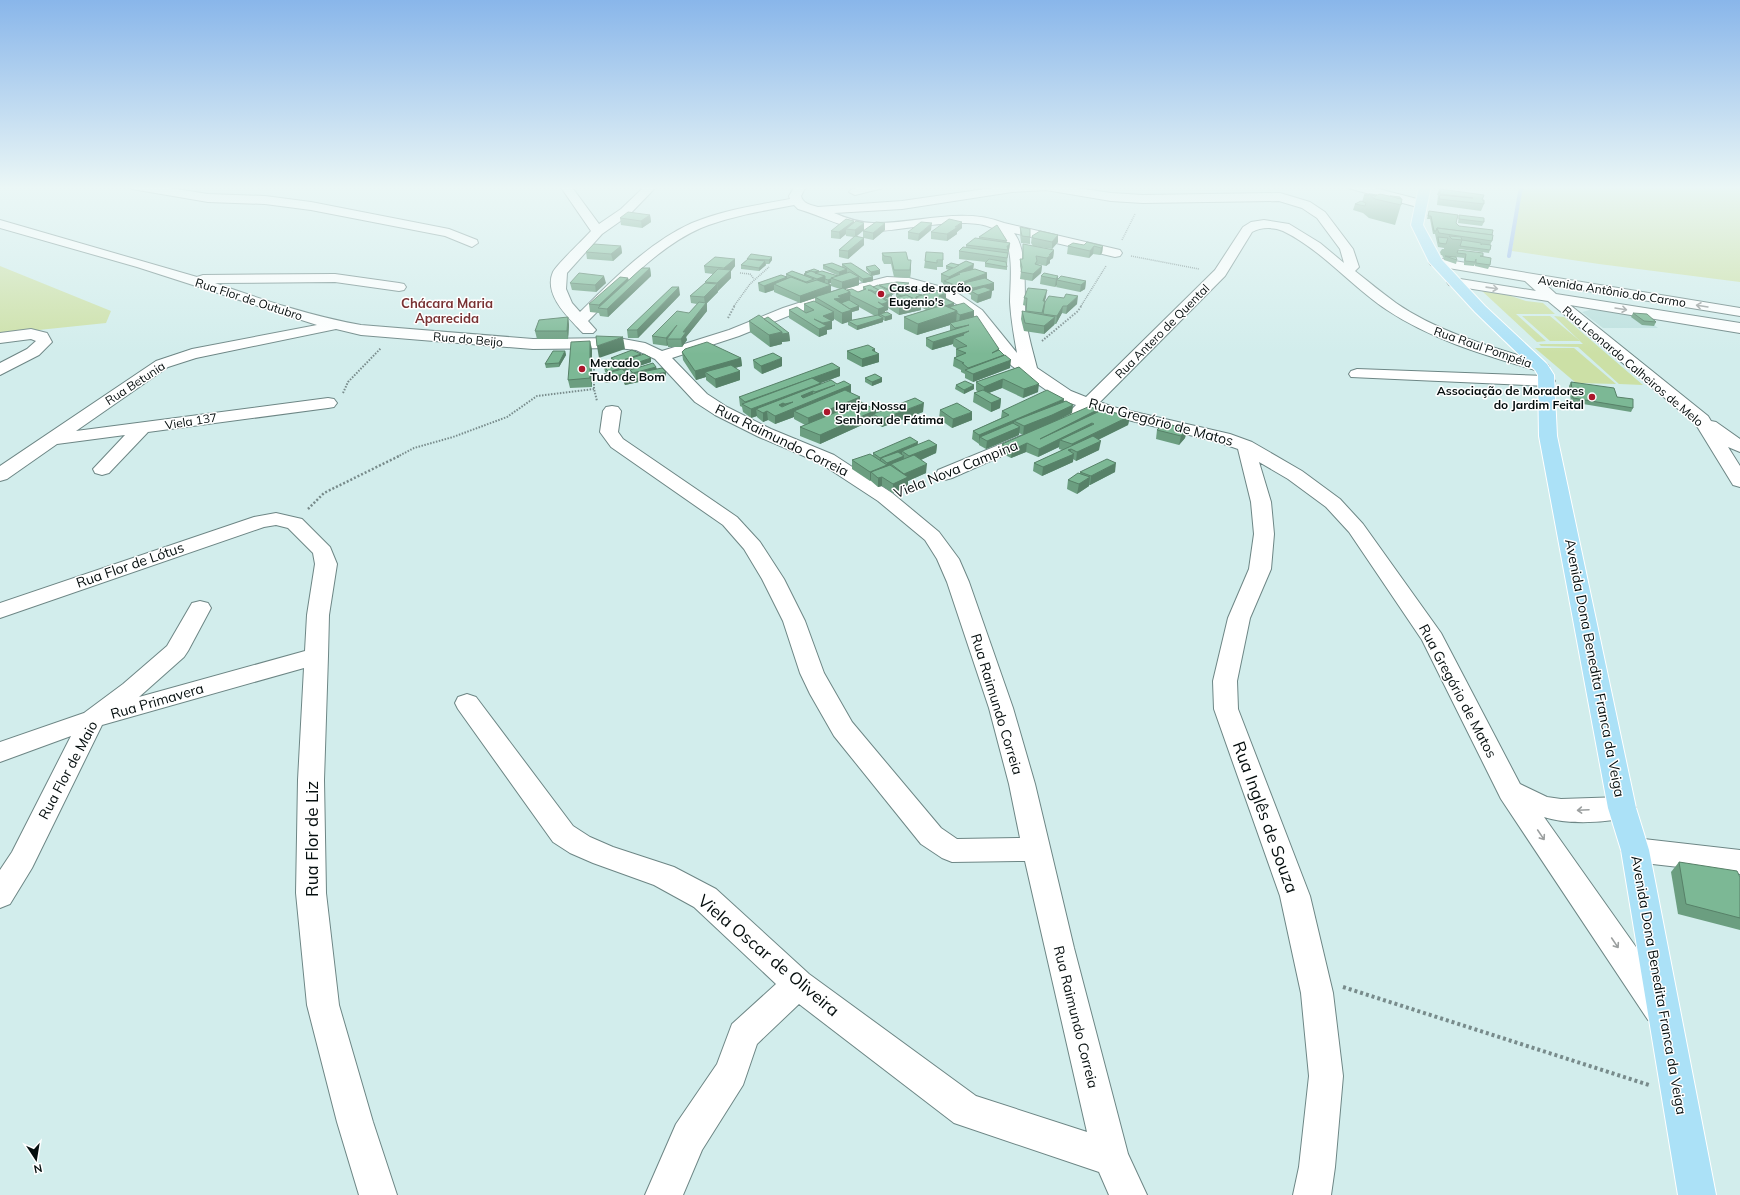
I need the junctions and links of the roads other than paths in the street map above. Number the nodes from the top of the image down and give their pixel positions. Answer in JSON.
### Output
{"nodes":[{"id":1,"x":61,"y":242,"type":"edge"},
{"id":2,"x":469,"y":242,"type":"edge"},
{"id":3,"x":588,"y":242,"type":"edge"},
{"id":4,"x":668,"y":242,"type":"edge"},
{"id":5,"x":1012,"y":242,"type":"edge"},
{"id":6,"x":1067,"y":242,"type":"edge"},
{"id":7,"x":1240,"y":242,"type":"edge"},
{"id":8,"x":1307,"y":242,"type":"edge"},
{"id":9,"x":1340,"y":242,"type":"edge"},
{"id":10,"x":1426,"y":242,"type":"edge"},
{"id":11,"x":472,"y":243,"type":"dead end"},
{"id":12,"x":1115,"y":253,"type":"road end"},
{"id":13,"x":1436,"y":262,"type":"junction"},
{"id":14,"x":1347,"y":271,"type":"junction"},
{"id":15,"x":285,"y":277,"type":"junction"},
{"id":16,"x":1530,"y":278,"type":"junction"},
{"id":17,"x":188,"y":279,"type":"junction"},
{"id":18,"x":1454,"y":282,"type":"junction"},
{"id":19,"x":399,"y":287,"type":"dead end"},
{"id":20,"x":240,"y":296,"type":"junction"},
{"id":21,"x":1551,"y":297,"type":"junction"},
{"id":22,"x":1735,"y":311,"type":"edge"},
{"id":23,"x":579,"y":321,"type":"junction"},
{"id":24,"x":336,"y":326,"type":"junction"},
{"id":25,"x":1740,"y":329,"type":"edge"},
{"id":26,"x":0,"y":338,"type":"edge"},
{"id":27,"x":597,"y":343,"type":"junction"},
{"id":28,"x":661,"y":356,"type":"junction"},
{"id":29,"x":1027,"y":363,"type":"junction"},
{"id":30,"x":0,"y":370,"type":"edge"},
{"id":31,"x":1357,"y":374,"type":"dead end"},
{"id":32,"x":1544,"y":374,"type":"junction"},
{"id":33,"x":328,"y":403,"type":"road end"},
{"id":34,"x":1089,"y":404,"type":"junction"},
{"id":35,"x":612,"y":411,"type":"dead end"},
{"id":36,"x":1702,"y":420,"type":"junction"},
{"id":37,"x":1063,"y":421,"type":"edge"},
{"id":38,"x":141,"y":429,"type":"junction"},
{"id":39,"x":1046,"y":430,"type":"edge"},
{"id":40,"x":53,"y":439,"type":"junction"},
{"id":41,"x":1246,"y":446,"type":"junction"},
{"id":42,"x":1740,"y":447,"type":"edge"},
{"id":43,"x":102,"y":469,"type":"dead end"},
{"id":44,"x":945,"y":474,"type":"road end"},
{"id":45,"x":0,"y":475,"type":"edge"},
{"id":46,"x":1740,"y":481,"type":"edge"},
{"id":47,"x":261,"y":521,"type":"joint"},
{"id":48,"x":200,"y":608,"type":"dead end"},
{"id":49,"x":0,"y":610,"type":"edge"},
{"id":50,"x":316,"y":656,"type":"junction"},
{"id":51,"x":467,"y":703,"type":"dead end"},
{"id":52,"x":93,"y":719,"type":"junction"},
{"id":53,"x":0,"y":752,"type":"edge"},
{"id":54,"x":1511,"y":792,"type":"junction"},
{"id":55,"x":1622,"y":808,"type":"junction"},
{"id":56,"x":1038,"y":849,"type":"junction"},
{"id":57,"x":1635,"y":850,"type":"junction"},
{"id":58,"x":1740,"y":862,"type":"edge"},
{"id":59,"x":0,"y":895,"type":"edge"},
{"id":60,"x":798,"y":984,"type":"junction"},
{"id":61,"x":1666,"y":1017,"type":"junction"},
{"id":62,"x":1111,"y":1158,"type":"junction"},
{"id":63,"x":378,"y":1195,"type":"edge"},
{"id":64,"x":664,"y":1195,"type":"edge"},
{"id":65,"x":1128,"y":1195,"type":"edge"},
{"id":66,"x":1312,"y":1195,"type":"edge"},
{"id":67,"x":1697,"y":1195,"type":"edge"}],
"edges":[{"from":1,"to":17,"type":"street","name":"Rua Flor de Outubro"},
{"from":2,"to":11,"type":"street"},
{"from":3,"to":23,"type":"street"},
{"from":4,"to":23,"type":"street"},
{"from":5,"to":29,"type":"street"},
{"from":6,"to":12,"type":"street"},
{"from":7,"to":34,"type":"street","name":"Rua Antero de Quental"},
{"from":8,"to":14,"type":"street","name":"Rua Antero de Quental"},
{"from":9,"to":14,"type":"street"},
{"from":10,"to":13,"type":"main road"},
{"from":13,"to":16,"type":"street","name":"Avenida Antônio do Carmo"},
{"from":13,"to":18,"type":"main road"},
{"from":14,"to":32,"type":"street","name":"Rua Raul Pompéia"},
{"from":15,"to":17,"type":"street"},
{"from":15,"to":19,"type":"street"},
{"from":15,"to":20,"type":"street"},
{"from":16,"to":21,"type":"street","name":"Rua Leonardo Calheiros de Melo"},
{"from":22,"to":16,"type":"street","name":"Avenida Antônio do Carmo","one_way":true},
{"from":17,"to":20,"type":"street","name":"Rua Flor de Outubro"},
{"from":18,"to":21,"type":"street","name":"Avenida Antônio do Carmo","one_way":true},
{"from":18,"to":32,"type":"main road"},
{"from":20,"to":24,"type":"street","name":"Rua Flor de Outubro"},
{"from":21,"to":25,"type":"street","name":"Avenida Antônio do Carmo","one_way":true},
{"from":21,"to":36,"type":"street","name":"Rua Leonardo Calheiros de Melo"},
{"from":22,"to":25,"type":"street"},
{"from":23,"to":27,"type":"street"},
{"from":24,"to":27,"type":"street","name":"Rua do Beijo"},
{"from":24,"to":40,"type":"street","name":"Rua Betunia"},
{"from":26,"to":30,"type":"street"},
{"from":27,"to":28,"type":"street","name":"Rua do Beijo"},
{"from":28,"to":29,"type":"street","name":"Rua Gregório de Matos"},
{"from":28,"to":56,"type":"street","name":"Rua Raimundo Correia"},
{"from":29,"to":34,"type":"street","name":"Rua Gregório de Matos"},
{"from":31,"to":32,"type":"street"},
{"from":32,"to":55,"type":"main road","name":"Avenida Dona Benedita Franca da Veiga"},
{"from":33,"to":38,"type":"street","name":"Viela 137"},
{"from":34,"to":37,"type":"street"},
{"from":34,"to":41,"type":"street","name":"Rua Gregório de Matos"},
{"from":35,"to":56,"type":"street"},
{"from":36,"to":42,"type":"street"},
{"from":36,"to":46,"type":"street","name":"Rua Leonardo Calheiros de Melo"},
{"from":38,"to":40,"type":"street","name":"Viela 137"},
{"from":38,"to":43,"type":"street"},
{"from":39,"to":44,"type":"street","name":"Viela Nova Campina"},
{"from":40,"to":45,"type":"street","name":"Rua Betunia"},
{"from":41,"to":54,"type":"street","name":"Rua Gregório de Matos"},
{"from":41,"to":66,"type":"street","name":"Rua Inglês de Souza"},
{"from":47,"to":49,"type":"street","name":"Rua Flor de Lótus"},
{"from":47,"to":50,"type":"street","name":"Rua Flor de Liz"},
{"from":48,"to":52,"type":"street","name":"Rua Flor de Maio"},
{"from":50,"to":52,"type":"street","name":"Rua Primavera"},
{"from":50,"to":63,"type":"street","name":"Rua Flor de Liz"},
{"from":51,"to":60,"type":"street","name":"Viela Oscar de Oliveira"},
{"from":52,"to":53,"type":"street","name":"Rua Primavera"},
{"from":52,"to":59,"type":"street","name":"Rua Flor de Maio"},
{"from":55,"to":54,"type":"street","one_way":true},
{"from":54,"to":61,"type":"street","name":"Rua Gregório de Matos","one_way":true},
{"from":55,"to":57,"type":"main road","name":"Avenida Dona Benedita Franca da Veiga"},
{"from":56,"to":62,"type":"street","name":"Rua Raimundo Correia"},
{"from":57,"to":58,"type":"street"},
{"from":57,"to":61,"type":"main road","name":"Avenida Dona Benedita Franca da Veiga"},
{"from":60,"to":62,"type":"street","name":"Viela Oscar de Oliveira"},
{"from":60,"to":64,"type":"street"},
{"from":61,"to":67,"type":"main road","name":"Avenida Dona Benedita Franca da Veiga"},
{"from":62,"to":65,"type":"street","name":"Rua Raimundo Correia"}]}
